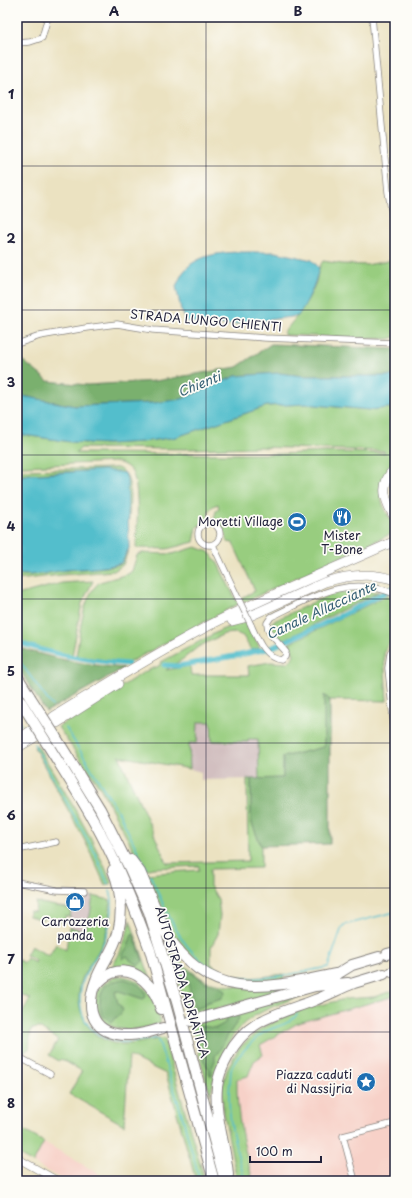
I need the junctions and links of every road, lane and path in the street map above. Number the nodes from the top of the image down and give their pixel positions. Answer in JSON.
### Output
{"nodes":[{"id":1,"x":48,"y":17,"type":"edge"},
{"id":2,"x":372,"y":17,"type":"edge"},
{"id":3,"x":17,"y":43,"type":"edge"},
{"id":4,"x":395,"y":231,"type":"edge"},
{"id":5,"x":395,"y":343,"type":"edge"},
{"id":6,"x":17,"y":344,"type":"edge"},
{"id":7,"x":395,"y":468,"type":"edge"},
{"id":8,"x":395,"y":518,"type":"edge"},
{"id":9,"x":395,"y":537,"type":"edge"},
{"id":10,"x":395,"y":541,"type":"edge"},
{"id":11,"x":213,"y":545,"type":"junction"},
{"id":12,"x":395,"y":547,"type":"edge"},
{"id":13,"x":343,"y":564,"type":"junction"},
{"id":14,"x":395,"y":580,"type":"edge"},
{"id":15,"x":393,"y":593,"type":"edge"},
{"id":16,"x":232,"y":621,"type":"junction"},
{"id":17,"x":395,"y":645,"type":"edge"},
{"id":18,"x":157,"y":657,"type":"junction"},
{"id":19,"x":17,"y":676,"type":"edge"},
{"id":20,"x":19,"y":700,"type":"edge"},
{"id":21,"x":55,"y":720,"type":"dead end"},
{"id":22,"x":395,"y":737,"type":"edge"},
{"id":23,"x":17,"y":740,"type":"edge"},
{"id":24,"x":17,"y":748,"type":"edge"},
{"id":25,"x":85,"y":806,"type":"junction"},
{"id":26,"x":56,"y":842,"type":"dead end"},
{"id":27,"x":118,"y":844,"type":"junction"},
{"id":28,"x":17,"y":850,"type":"edge"},
{"id":29,"x":17,"y":882,"type":"edge"},
{"id":30,"x":84,"y":891,"type":"dead end"},
{"id":31,"x":387,"y":955,"type":"edge"},
{"id":32,"x":390,"y":972,"type":"edge"},
{"id":33,"x":336,"y":974,"type":"junction"},
{"id":34,"x":354,"y":983,"type":"junction"},
{"id":35,"x":315,"y":986,"type":"junction"},
{"id":36,"x":91,"y":995,"type":"junction"},
{"id":37,"x":191,"y":1021,"type":"dead end"},
{"id":38,"x":163,"y":1028,"type":"dead end"},
{"id":39,"x":17,"y":1056,"type":"edge"},
{"id":40,"x":50,"y":1074,"type":"dead end"},
{"id":41,"x":187,"y":1080,"type":"junction"},
{"id":42,"x":395,"y":1123,"type":"edge"},
{"id":43,"x":17,"y":1158,"type":"edge"},
{"id":44,"x":58,"y":1181,"type":"edge"},
{"id":45,"x":214,"y":1181,"type":"edge"},
{"id":46,"x":225,"y":1181,"type":"edge"},
{"id":47,"x":228,"y":1181,"type":"edge"},
{"id":48,"x":355,"y":1181,"type":"edge"}],
"edges":[{"from":1,"to":3,"type":"street"},
{"from":2,"to":4,"type":"street"},
{"from":5,"to":6,"type":"street","name":"STRADA LUNGO CHIENTI"},
{"from":7,"to":8,"type":"highway"},
{"from":9,"to":13,"type":"highway"},
{"from":10,"to":13,"type":"highway"},
{"from":11,"to":11,"type":"street"},
{"from":11,"to":15,"type":"street","bridge":true},
{"from":12,"to":16,"type":"highway"},
{"from":13,"to":18,"type":"highway"},
{"from":14,"to":16,"type":"highway"},
{"from":16,"to":18,"type":"highway"},
{"from":17,"to":22,"type":"street"},
{"from":18,"to":21,"type":"highway"},
{"from":19,"to":27,"type":"highway","name":"AUTOSTRADA ADRIATICA","bridge":true},
{"from":20,"to":25,"type":"highway","name":"AUTOSTRADA ADRIATICA","bridge":true},
{"from":23,"to":24,"type":"highway"},
{"from":25,"to":36,"type":"highway"},
{"from":25,"to":41,"type":"highway","name":"AUTOSTRADA ADRIATICA"},
{"from":26,"to":28,"type":"street"},
{"from":27,"to":33,"type":"highway"},
{"from":27,"to":46,"type":"highway","name":"AUTOSTRADA ADRIATICA"},
{"from":29,"to":30,"type":"street"},
{"from":31,"to":33,"type":"highway"},
{"from":32,"to":34,"type":"highway"},
{"from":33,"to":35,"type":"highway"},
{"from":34,"to":35,"type":"highway"},
{"from":34,"to":47,"type":"highway"},
{"from":35,"to":37,"type":"highway"},
{"from":36,"to":38,"type":"highway"},
{"from":36,"to":41,"type":"highway"},
{"from":39,"to":40,"type":"street"},
{"from":41,"to":45,"type":"highway","name":"AUTOSTRADA ADRIATICA"},
{"from":42,"to":48,"type":"street"},
{"from":43,"to":44,"type":"street"}]}
